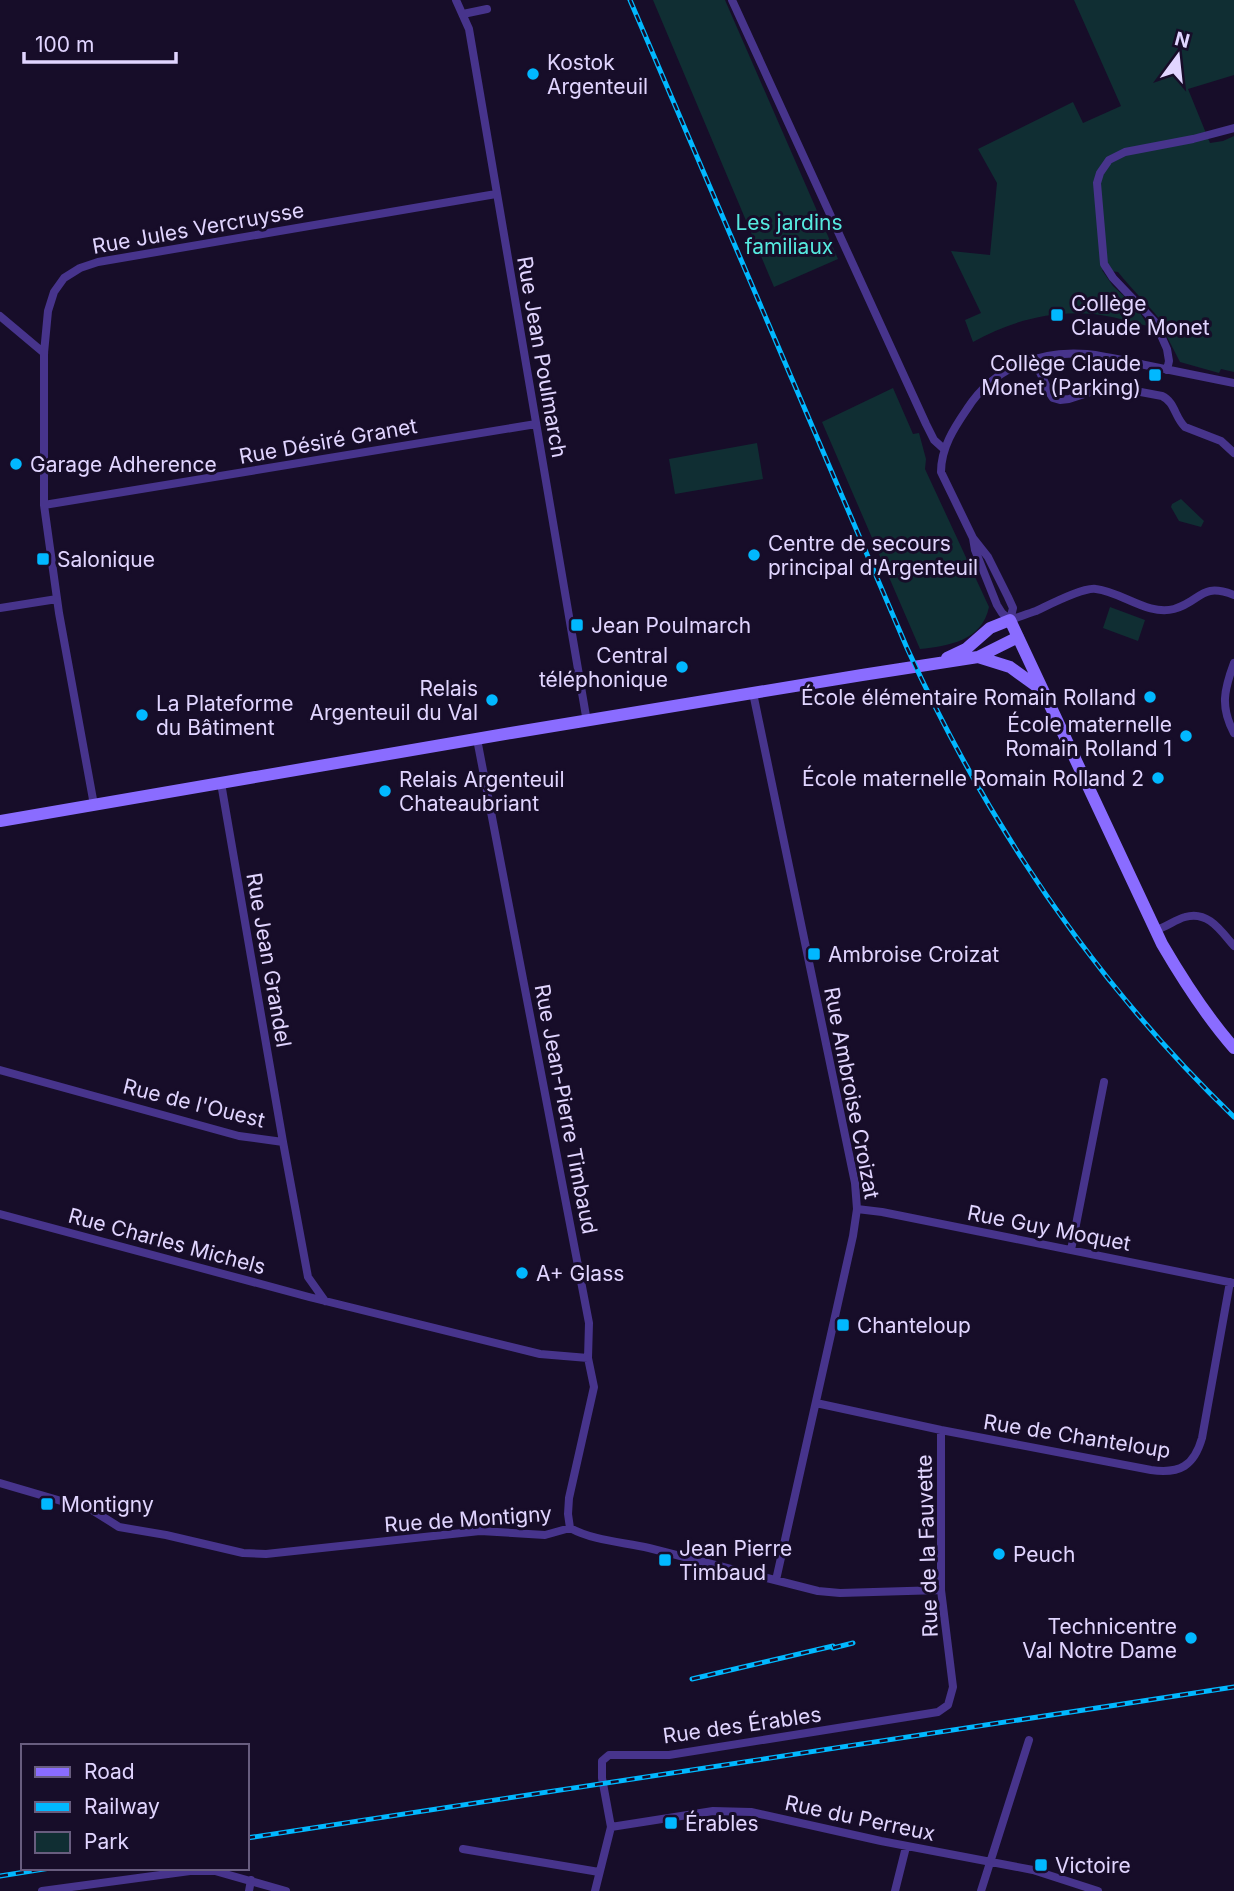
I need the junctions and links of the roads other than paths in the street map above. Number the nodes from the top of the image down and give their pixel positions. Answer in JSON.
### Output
{"nodes":[{"id":1,"x":456,"y":0,"type":"edge"},
{"id":2,"x":732,"y":0,"type":"edge"},
{"id":3,"x":487,"y":9,"type":"dead end"},
{"id":4,"x":463,"y":14,"type":"junction"},
{"id":5,"x":1234,"y":128,"type":"edge"},
{"id":6,"x":496,"y":194,"type":"junction"},
{"id":7,"x":0,"y":316,"type":"edge"},
{"id":8,"x":44,"y":353,"type":"junction"},
{"id":9,"x":1034,"y":359,"type":"junction"},
{"id":10,"x":1167,"y":370,"type":"junction"},
{"id":11,"x":1234,"y":383,"type":"edge"},
{"id":12,"x":536,"y":424,"type":"junction"},
{"id":13,"x":944,"y":449,"type":"junction"},
{"id":14,"x":1234,"y":453,"type":"edge"},
{"id":15,"x":44,"y":505,"type":"junction"},
{"id":16,"x":1234,"y":595,"type":"edge"},
{"id":17,"x":57,"y":599,"type":"junction"},
{"id":18,"x":0,"y":608,"type":"edge"},
{"id":19,"x":1010,"y":620,"type":"junction"},
{"id":20,"x":1018,"y":637,"type":"junction"},
{"id":21,"x":978,"y":657,"type":"junction"},
{"id":22,"x":1234,"y":663,"type":"edge"},
{"id":23,"x":935,"y":664,"type":"junction"},
{"id":24,"x":753,"y":693,"type":"junction"},
{"id":25,"x":1044,"y":693,"type":"junction"},
{"id":26,"x":587,"y":722,"type":"junction"},
{"id":27,"x":1234,"y":733,"type":"edge"},
{"id":28,"x":477,"y":739,"type":"junction"},
{"id":29,"x":221,"y":783,"type":"junction"},
{"id":30,"x":94,"y":805,"type":"junction"},
{"id":31,"x":0,"y":821,"type":"edge"},
{"id":32,"x":1155,"y":930,"type":"junction"},
{"id":33,"x":1234,"y":946,"type":"edge"},
{"id":34,"x":1234,"y":1048,"type":"edge"},
{"id":35,"x":0,"y":1070,"type":"edge"},
{"id":36,"x":1104,"y":1082,"type":"dead end"},
{"id":37,"x":282,"y":1142,"type":"junction"},
{"id":38,"x":857,"y":1209,"type":"junction"},
{"id":39,"x":0,"y":1214,"type":"edge"},
{"id":40,"x":1071,"y":1250,"type":"junction"},
{"id":41,"x":1232,"y":1283,"type":"edge"},
{"id":42,"x":325,"y":1301,"type":"junction"},
{"id":43,"x":588,"y":1358,"type":"junction"},
{"id":44,"x":816,"y":1403,"type":"junction"},
{"id":45,"x":941,"y":1430,"type":"junction"},
{"id":46,"x":0,"y":1483,"type":"edge"},
{"id":47,"x":570,"y":1528,"type":"junction"},
{"id":48,"x":776,"y":1580,"type":"junction"},
{"id":49,"x":941,"y":1590,"type":"junction"},
{"id":50,"x":949,"y":1702,"type":"joint"},
{"id":51,"x":1029,"y":1740,"type":"dead end"},
{"id":52,"x":611,"y":1827,"type":"junction"},
{"id":53,"x":906,"y":1847,"type":"junction"},
{"id":54,"x":463,"y":1849,"type":"dead end"},
{"id":55,"x":989,"y":1861,"type":"junction"},
{"id":56,"x":599,"y":1872,"type":"junction"},
{"id":57,"x":251,"y":1881,"type":"junction"},
{"id":58,"x":42,"y":1891,"type":"edge"},
{"id":59,"x":249,"y":1891,"type":"edge"},
{"id":60,"x":286,"y":1891,"type":"edge"},
{"id":61,"x":595,"y":1891,"type":"edge"},
{"id":62,"x":895,"y":1891,"type":"edge"},
{"id":63,"x":981,"y":1891,"type":"edge"},
{"id":64,"x":1097,"y":1891,"type":"edge"}],
"edges":[{"from":1,"to":4,"type":"street","name":"Rue Jean Poulmarch"},
{"from":2,"to":13,"type":"street"},
{"from":3,"to":4,"type":"street"},
{"from":4,"to":6,"type":"street","name":"Rue Jean Poulmarch"},
{"from":5,"to":10,"type":"street"},
{"from":6,"to":8,"type":"street","name":"Rue Jules Vercruysse"},
{"from":6,"to":12,"type":"street","name":"Rue Jean Poulmarch"},
{"from":7,"to":8,"type":"street"},
{"from":8,"to":15,"type":"street","name":"Rue Jules Vercruysse"},
{"from":9,"to":10,"type":"street"},
{"from":9,"to":13,"type":"street"},
{"from":9,"to":14,"type":"street"},
{"from":10,"to":11,"type":"street"},
{"from":12,"to":15,"type":"street","name":"Rue Désiré Granet"},
{"from":12,"to":26,"type":"street","name":"Rue Jean Poulmarch"},
{"from":13,"to":19,"type":"street"},
{"from":15,"to":17,"type":"street","name":"Rue Jules Vercruysse"},
{"from":16,"to":19,"type":"street"},
{"from":17,"to":18,"type":"street"},
{"from":17,"to":30,"type":"street","name":"Rue Jules Vercruysse"},
{"from":19,"to":20,"type":"main road"},
{"from":19,"to":23,"type":"main road"},
{"from":20,"to":21,"type":"main road"},
{"from":20,"to":25,"type":"main road"},
{"from":21,"to":23,"type":"main road"},
{"from":21,"to":25,"type":"main road"},
{"from":22,"to":27,"type":"street"},
{"from":23,"to":24,"type":"main road"},
{"from":24,"to":26,"type":"main road"},
{"from":24,"to":38,"type":"street","name":"Rue Ambroise Croizat"},
{"from":25,"to":32,"type":"main road"},
{"from":26,"to":28,"type":"main road"},
{"from":28,"to":29,"type":"main road"},
{"from":28,"to":43,"type":"street","name":"Rue Jean-Pierre Timbaud"},
{"from":29,"to":30,"type":"main road"},
{"from":29,"to":37,"type":"street","name":"Rue Jean Grandel"},
{"from":30,"to":31,"type":"main road"},
{"from":32,"to":33,"type":"street"},
{"from":32,"to":34,"type":"main road"},
{"from":35,"to":37,"type":"street","name":"Rue de l'Ouest"},
{"from":36,"to":40,"type":"street"},
{"from":37,"to":42,"type":"street","name":"Rue de l'Ouest"},
{"from":38,"to":40,"type":"street","name":"Rue Guy Moquet"},
{"from":38,"to":44,"type":"street","name":"Rue Ambroise Croizat"},
{"from":39,"to":42,"type":"street","name":"Rue Charles Michels"},
{"from":40,"to":41,"type":"street","name":"Rue Guy Moquet"},
{"from":41,"to":45,"type":"street","name":"Rue de Chanteloup"},
{"from":42,"to":43,"type":"street"},
{"from":43,"to":47,"type":"street","name":"Rue Jean-Pierre Timbaud"},
{"from":44,"to":45,"type":"street","name":"Rue de Chanteloup"},
{"from":44,"to":48,"type":"street","name":"Rue Ambroise Croizat"},
{"from":45,"to":49,"type":"street","name":"Rue de la Fauvette"},
{"from":46,"to":47,"type":"street","name":"Rue de Montigny"},
{"from":47,"to":48,"type":"street","name":"Rue de Montigny"},
{"from":48,"to":49,"type":"street","name":"Rue de Montigny"},
{"from":49,"to":50,"type":"street","name":"Rue de la Fauvette"},
{"from":50,"to":52,"type":"street","name":"Rue des Érables"},
{"from":51,"to":55,"type":"street"},
{"from":52,"to":53,"type":"street","name":"Rue du Perreux"},
{"from":52,"to":56,"type":"street"},
{"from":53,"to":55,"type":"street","name":"Rue du Perreux"},
{"from":53,"to":62,"type":"street"},
{"from":54,"to":56,"type":"street"},
{"from":55,"to":63,"type":"street"},
{"from":55,"to":64,"type":"street","name":"Rue du Perreux"},
{"from":56,"to":61,"type":"street"},
{"from":57,"to":58,"type":"street"},
{"from":57,"to":59,"type":"street"},
{"from":57,"to":60,"type":"street"}]}
